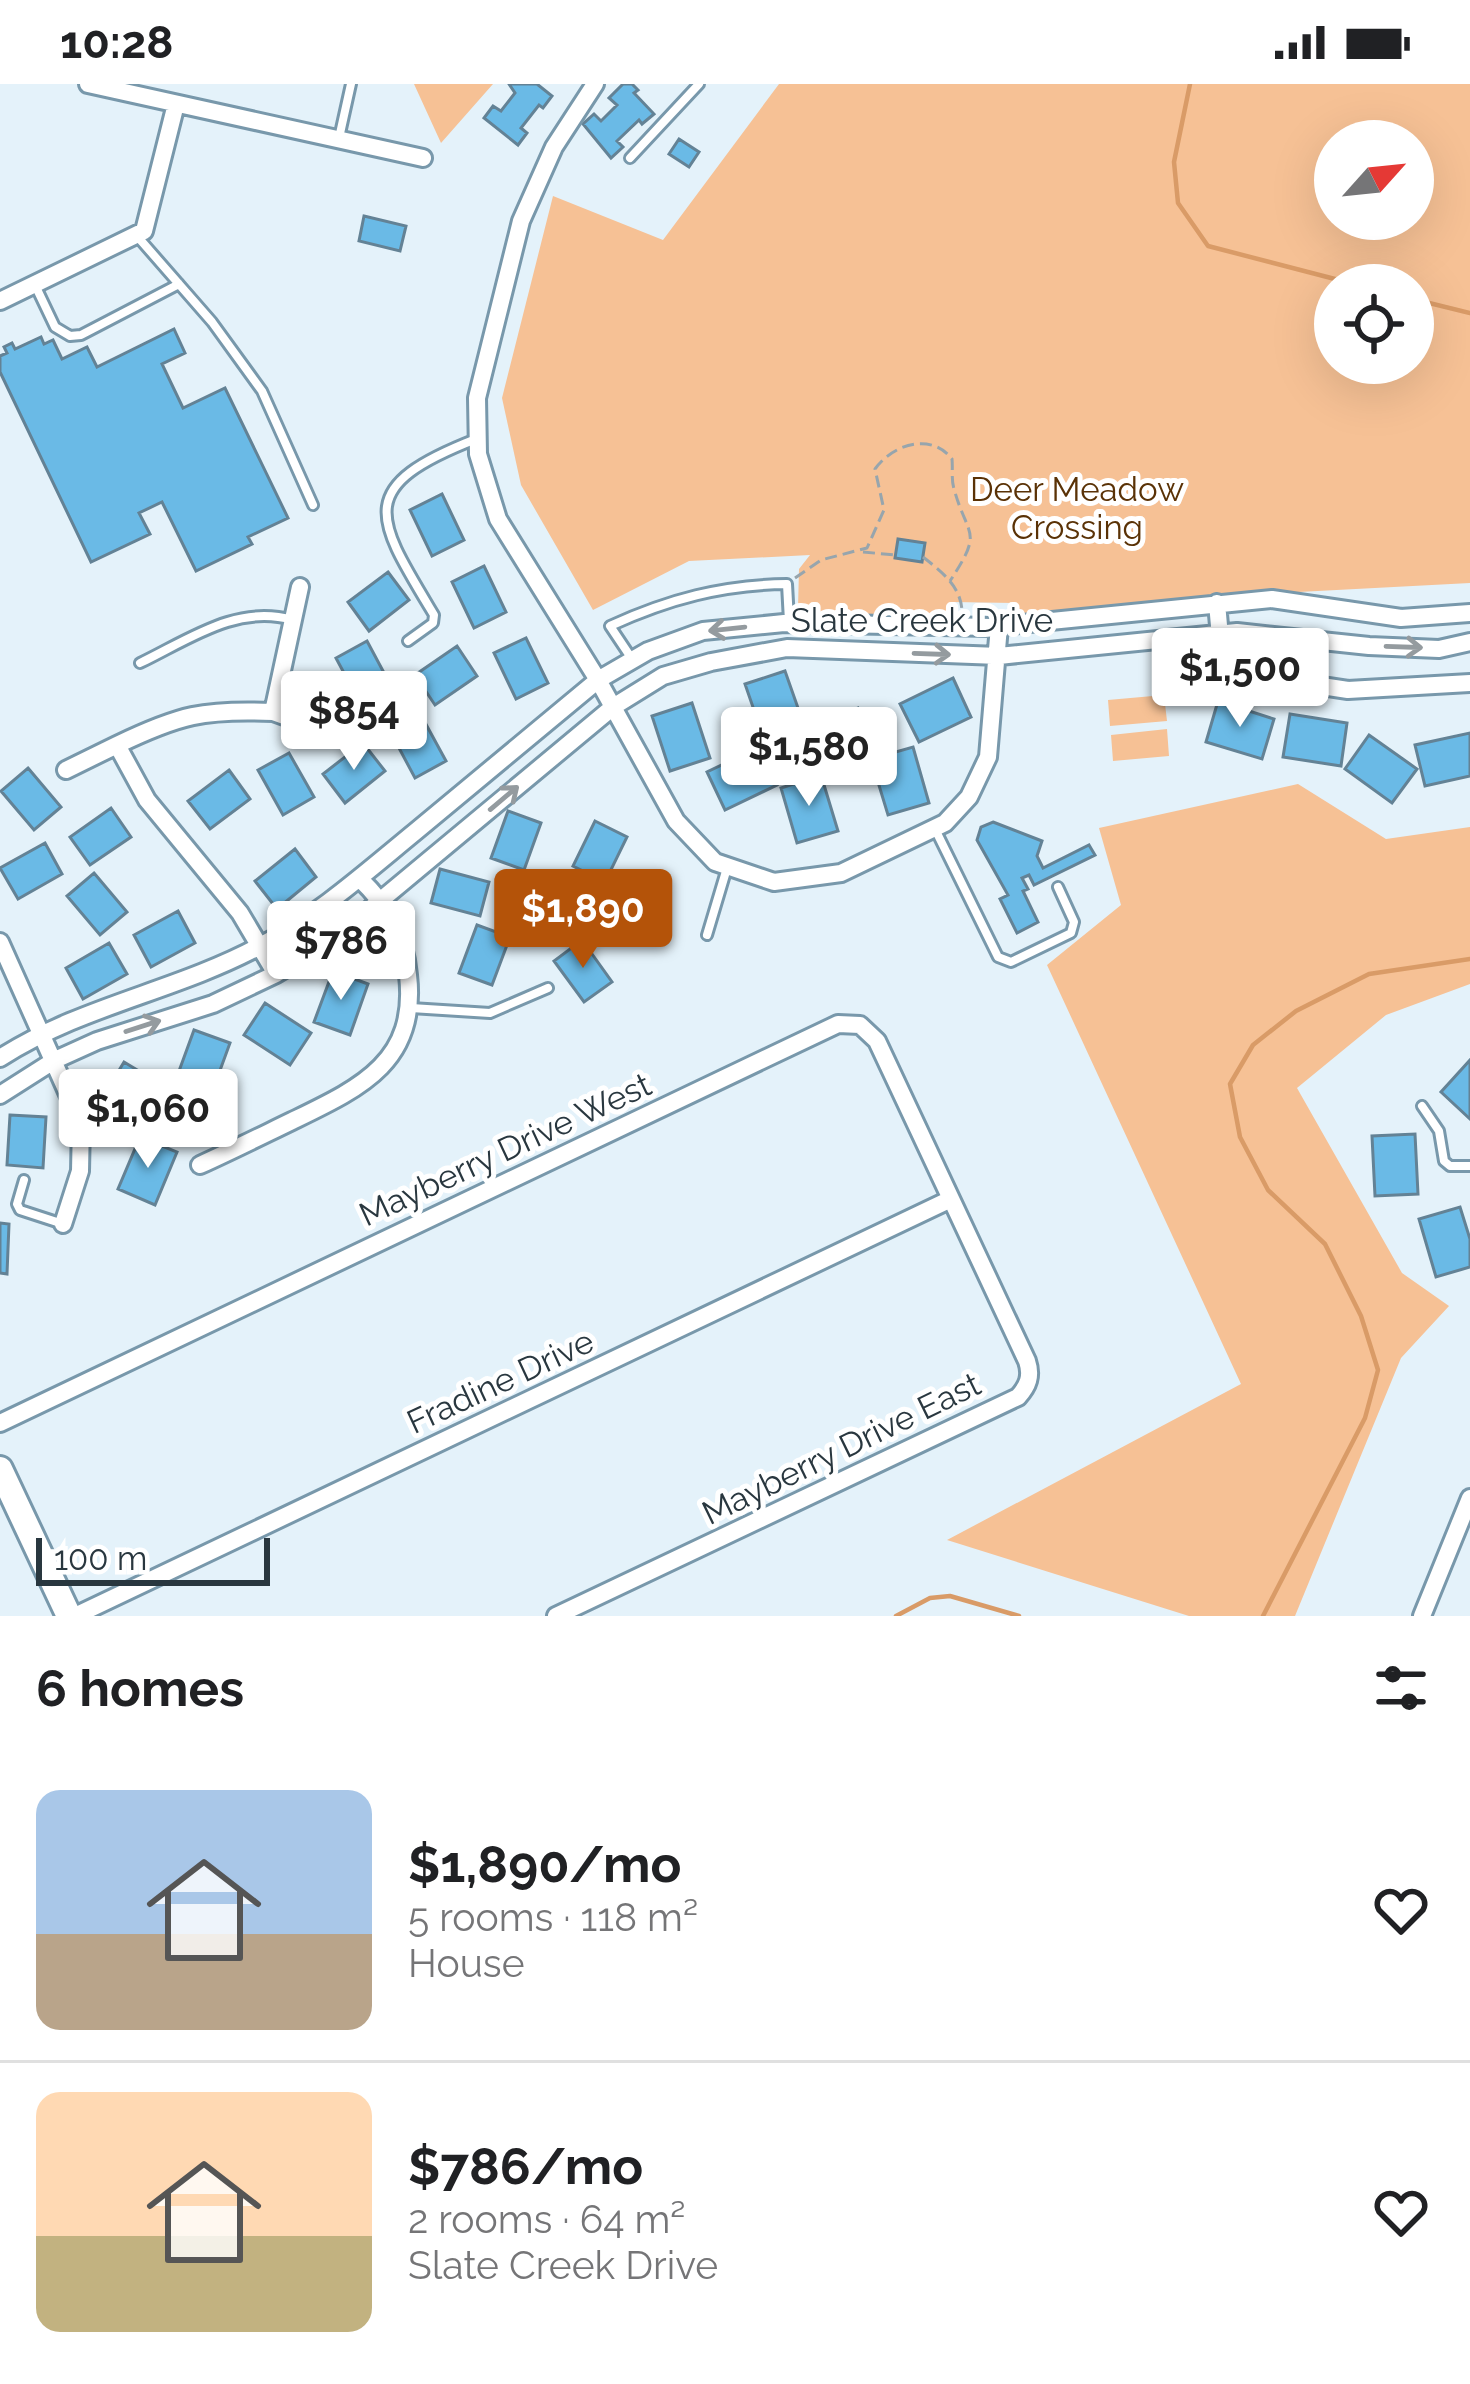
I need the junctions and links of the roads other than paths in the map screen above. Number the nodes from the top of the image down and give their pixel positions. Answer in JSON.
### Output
{"nodes":[{"id":1,"x":88,"y":84,"type":"edge"},
{"id":2,"x":351,"y":84,"type":"edge"},
{"id":3,"x":595,"y":84,"type":"edge"},
{"id":4,"x":699,"y":84,"type":"edge"},
{"id":5,"x":123,"y":88,"type":"edge"},
{"id":6,"x":176,"y":104,"type":"junction"},
{"id":7,"x":339,"y":140,"type":"junction"},
{"id":8,"x":423,"y":158,"type":"dead end"},
{"id":9,"x":630,"y":158,"type":"dead end"},
{"id":10,"x":136,"y":235,"type":"junction"},
{"id":11,"x":34,"y":284,"type":"junction"},
{"id":12,"x":179,"y":284,"type":"junction"},
{"id":13,"x":0,"y":301,"type":"edge"},
{"id":14,"x":477,"y":438,"type":"junction"},
{"id":15,"x":313,"y":505,"type":"dead end"},
{"id":16,"x":301,"y":586,"type":"dead end"},
{"id":17,"x":1216,"y":603,"type":"junction"},
{"id":18,"x":1470,"y":613,"type":"edge"},
{"id":19,"x":293,"y":620,"type":"junction"},
{"id":20,"x":789,"y":623,"type":"junction"},
{"id":21,"x":999,"y":626,"type":"junction"},
{"id":22,"x":1219,"y":634,"type":"junction"},
{"id":23,"x":408,"y":640,"type":"dead end"},
{"id":24,"x":1470,"y":642,"type":"edge"},
{"id":25,"x":999,"y":656,"type":"junction"},
{"id":26,"x":633,"y":660,"type":"junction"},
{"id":27,"x":140,"y":663,"type":"dead end"},
{"id":28,"x":598,"y":680,"type":"junction"},
{"id":29,"x":1470,"y":683,"type":"edge"},
{"id":30,"x":613,"y":707,"type":"junction"},
{"id":31,"x":273,"y":712,"type":"junction"},
{"id":32,"x":323,"y":730,"type":"dead end"},
{"id":33,"x":117,"y":745,"type":"junction"},
{"id":34,"x":67,"y":770,"type":"dead end"},
{"id":35,"x":935,"y":828,"type":"junction"},
{"id":36,"x":727,"y":866,"type":"junction"},
{"id":37,"x":359,"y":878,"type":"junction"},
{"id":38,"x":1058,"y":887,"type":"dead end"},
{"id":39,"x":382,"y":900,"type":"junction"},
{"id":40,"x":707,"y":935,"type":"dead end"},
{"id":41,"x":0,"y":942,"type":"edge"},
{"id":42,"x":261,"y":946,"type":"junction"},
{"id":43,"x":276,"y":974,"type":"junction"},
{"id":44,"x":548,"y":988,"type":"dead end"},
{"id":45,"x":409,"y":1007,"type":"junction"},
{"id":46,"x":43,"y":1031,"type":"junction"},
{"id":47,"x":0,"y":1058,"type":"edge"},
{"id":48,"x":55,"y":1060,"type":"junction"},
{"id":49,"x":0,"y":1095,"type":"edge"},
{"id":50,"x":1422,"y":1106,"type":"dead end"},
{"id":51,"x":200,"y":1166,"type":"dead end"},
{"id":52,"x":1470,"y":1166,"type":"edge"},
{"id":53,"x":24,"y":1180,"type":"dead end"},
{"id":54,"x":951,"y":1199,"type":"junction"},
{"id":55,"x":63,"y":1224,"type":"joint"},
{"id":56,"x":0,"y":1424,"type":"edge"},
{"id":57,"x":0,"y":1468,"type":"edge"},
{"id":58,"x":1470,"y":1498,"type":"edge"},
{"id":59,"x":72,"y":1616,"type":"edge"},
{"id":60,"x":556,"y":1616,"type":"edge"},
{"id":61,"x":1422,"y":1616,"type":"edge"}],
"edges":[{"from":1,"to":5,"type":"street"},
{"from":2,"to":7,"type":"lane"},
{"from":3,"to":14,"type":"street"},
{"from":4,"to":9,"type":"lane"},
{"from":5,"to":6,"type":"street"},
{"from":6,"to":7,"type":"street"},
{"from":6,"to":10,"type":"street"},
{"from":7,"to":8,"type":"street"},
{"from":10,"to":11,"type":"street"},
{"from":10,"to":12,"type":"lane"},
{"from":11,"to":12,"type":"lane"},
{"from":11,"to":13,"type":"street"},
{"from":12,"to":15,"type":"lane"},
{"from":14,"to":23,"type":"lane"},
{"from":14,"to":28,"type":"street"},
{"from":16,"to":19,"type":"street"},
{"from":17,"to":18,"type":"street","name":"Slate Creek Drive"},
{"from":17,"to":21,"type":"street","name":"Slate Creek Drive"},
{"from":17,"to":22,"type":"street"},
{"from":19,"to":27,"type":"lane"},
{"from":19,"to":31,"type":"street"},
{"from":20,"to":21,"type":"street","name":"Slate Creek Drive"},
{"from":20,"to":26,"type":"street","name":"Slate Creek Drive","one_way":true},
{"from":20,"to":26,"type":"lane"},
{"from":21,"to":25,"type":"street"},
{"from":22,"to":24,"type":"street","name":"Slate Creek Drive","one_way":true},
{"from":22,"to":25,"type":"street","name":"Slate Creek Drive"},
{"from":22,"to":29,"type":"street"},
{"from":30,"to":25,"type":"street","name":"Slate Creek Drive","one_way":true},
{"from":25,"to":35,"type":"street"},
{"from":26,"to":28,"type":"street","name":"Slate Creek Drive"},
{"from":28,"to":30,"type":"street"},
{"from":28,"to":37,"type":"street","name":"Slate Creek Drive"},
{"from":30,"to":36,"type":"street"},
{"from":39,"to":30,"type":"street","name":"Slate Creek Drive","one_way":true},
{"from":31,"to":32,"type":"street"},
{"from":31,"to":33,"type":"street"},
{"from":33,"to":34,"type":"street"},
{"from":33,"to":42,"type":"street"},
{"from":35,"to":36,"type":"street"},
{"from":35,"to":38,"type":"lane"},
{"from":36,"to":40,"type":"lane"},
{"from":37,"to":39,"type":"street"},
{"from":37,"to":42,"type":"street","name":"Slate Creek Drive"},
{"from":39,"to":43,"type":"street","name":"Slate Creek Drive"},
{"from":39,"to":45,"type":"street"},
{"from":41,"to":46,"type":"street"},
{"from":42,"to":43,"type":"street"},
{"from":42,"to":46,"type":"street","name":"Slate Creek Drive"},
{"from":48,"to":43,"type":"street","name":"Slate Creek Drive","one_way":true},
{"from":44,"to":45,"type":"lane"},
{"from":45,"to":51,"type":"street"},
{"from":46,"to":47,"type":"street","name":"Slate Creek Drive"},
{"from":46,"to":48,"type":"street"},
{"from":48,"to":49,"type":"street","name":"Slate Creek Drive"},
{"from":48,"to":55,"type":"street"},
{"from":50,"to":52,"type":"lane"},
{"from":53,"to":55,"type":"lane"},
{"from":54,"to":56,"type":"street","name":"Mayberry Drive West"},
{"from":54,"to":59,"type":"street","name":"Fradine Drive"},
{"from":54,"to":60,"type":"street","name":"Mayberry Drive East"},
{"from":57,"to":59,"type":"main road"},
{"from":58,"to":61,"type":"street"}]}
